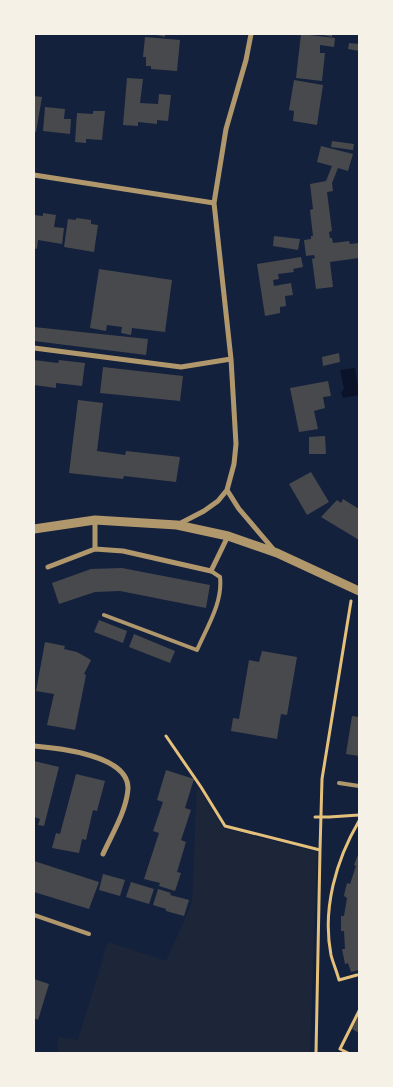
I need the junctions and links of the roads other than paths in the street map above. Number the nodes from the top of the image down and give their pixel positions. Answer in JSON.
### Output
{"nodes":[{"id":1,"x":251,"y":34,"type":"edge"},
{"id":2,"x":34,"y":175,"type":"edge"},
{"id":3,"x":214,"y":202,"type":"junction"},
{"id":4,"x":34,"y":348,"type":"edge"},
{"id":5,"x":231,"y":359,"type":"junction"},
{"id":6,"x":227,"y":490,"type":"junction"},
{"id":7,"x":94,"y":520,"type":"junction"},
{"id":8,"x":177,"y":525,"type":"junction"},
{"id":9,"x":34,"y":528,"type":"edge"},
{"id":10,"x":228,"y":536,"type":"junction"},
{"id":11,"x":95,"y":550,"type":"junction"},
{"id":12,"x":276,"y":553,"type":"junction"},
{"id":13,"x":48,"y":566,"type":"dead end"},
{"id":14,"x":212,"y":571,"type":"junction"},
{"id":15,"x":356,"y":590,"type":"edge"},
{"id":16,"x":104,"y":615,"type":"dead end"},
{"id":17,"x":34,"y":746,"type":"edge"},
{"id":18,"x":339,"y":783,"type":"dead end"},
{"id":19,"x":359,"y":786,"type":"edge"},
{"id":20,"x":103,"y":854,"type":"dead end"},
{"id":21,"x":34,"y":915,"type":"edge"},
{"id":22,"x":88,"y":934,"type":"dead end"}],
"edges":[{"from":1,"to":3,"type":"street"},
{"from":2,"to":3,"type":"street"},
{"from":3,"to":5,"type":"street"},
{"from":4,"to":5,"type":"street"},
{"from":5,"to":6,"type":"street"},
{"from":6,"to":8,"type":"street"},
{"from":6,"to":12,"type":"street"},
{"from":7,"to":8,"type":"street"},
{"from":7,"to":9,"type":"street"},
{"from":7,"to":11,"type":"street"},
{"from":8,"to":10,"type":"street"},
{"from":10,"to":12,"type":"street"},
{"from":10,"to":14,"type":"street"},
{"from":11,"to":13,"type":"street"},
{"from":11,"to":14,"type":"street"},
{"from":12,"to":15,"type":"street"},
{"from":14,"to":16,"type":"lane"},
{"from":17,"to":20,"type":"street"},
{"from":18,"to":19,"type":"lane"},
{"from":21,"to":22,"type":"lane"}]}
